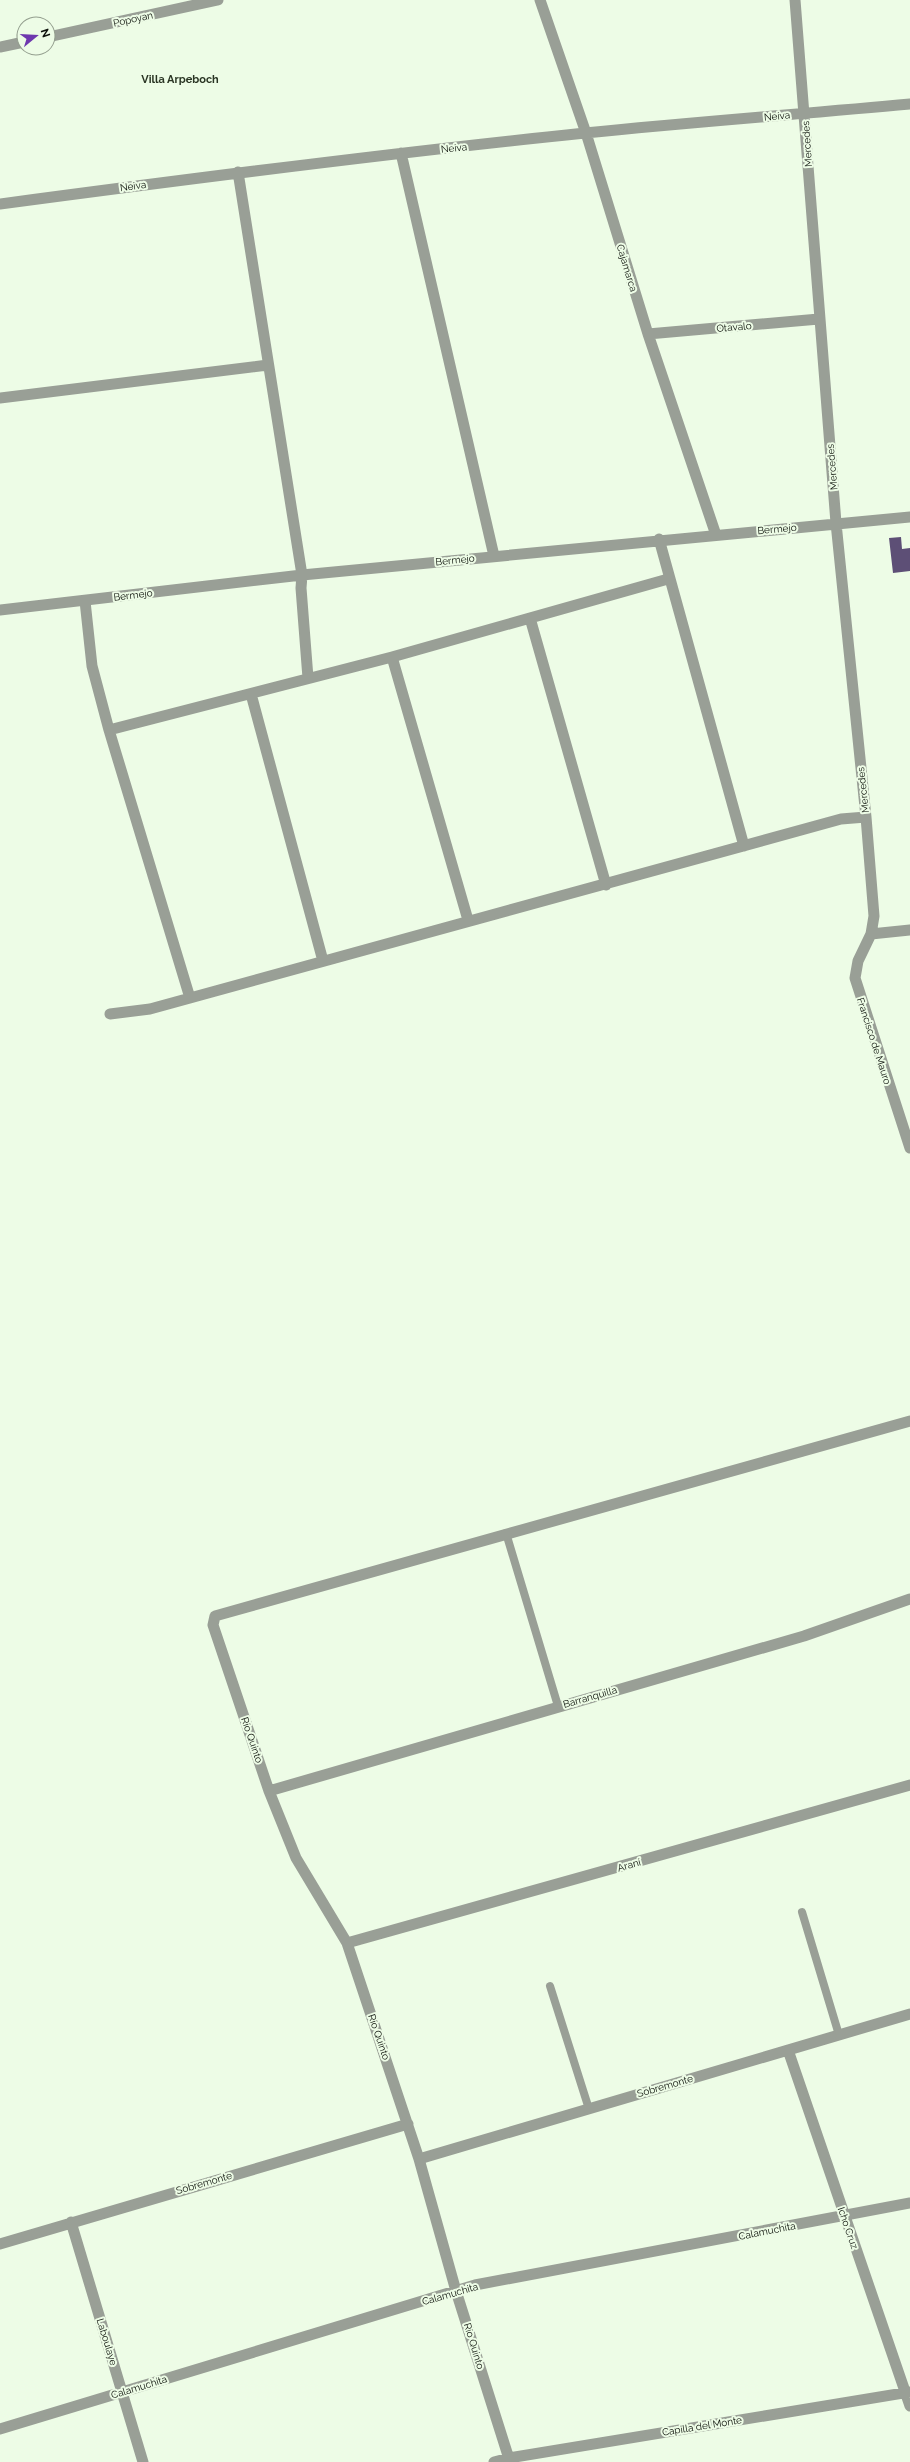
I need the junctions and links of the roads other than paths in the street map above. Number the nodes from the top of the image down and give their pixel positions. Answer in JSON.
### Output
{"nodes":[{"id":1,"x":218,"y":0,"type":"edge"},
{"id":2,"x":540,"y":0,"type":"edge"},
{"id":3,"x":795,"y":0,"type":"edge"},
{"id":4,"x":56,"y":35,"type":"edge"},
{"id":5,"x":16,"y":44,"type":"edge"},
{"id":6,"x":0,"y":47,"type":"edge"},
{"id":7,"x":910,"y":104,"type":"edge"},
{"id":8,"x":804,"y":114,"type":"junction"},
{"id":9,"x":586,"y":133,"type":"junction"},
{"id":10,"x":401,"y":153,"type":"junction"},
{"id":11,"x":238,"y":172,"type":"junction"},
{"id":12,"x":0,"y":204,"type":"edge"},
{"id":13,"x":819,"y":319,"type":"junction"},
{"id":14,"x":648,"y":334,"type":"junction"},
{"id":15,"x":268,"y":365,"type":"junction"},
{"id":16,"x":0,"y":398,"type":"edge"},
{"id":17,"x":910,"y":517,"type":"edge"},
{"id":18,"x":836,"y":523,"type":"junction"},
{"id":19,"x":716,"y":535,"type":"junction"},
{"id":20,"x":659,"y":539,"type":"junction"},
{"id":21,"x":494,"y":556,"type":"junction"},
{"id":22,"x":302,"y":575,"type":"junction"},
{"id":23,"x":668,"y":579,"type":"junction"},
{"id":24,"x":85,"y":601,"type":"junction"},
{"id":25,"x":0,"y":610,"type":"edge"},
{"id":26,"x":530,"y":618,"type":"junction"},
{"id":27,"x":392,"y":657,"type":"junction"},
{"id":28,"x":308,"y":678,"type":"junction"},
{"id":29,"x":251,"y":694,"type":"junction"},
{"id":30,"x":109,"y":730,"type":"junction"},
{"id":31,"x":866,"y":817,"type":"junction"},
{"id":32,"x":744,"y":846,"type":"junction"},
{"id":33,"x":606,"y":885,"type":"junction"},
{"id":34,"x":468,"y":920,"type":"junction"},
{"id":35,"x":910,"y":930,"type":"edge"},
{"id":36,"x":871,"y":934,"type":"junction"},
{"id":37,"x":323,"y":961,"type":"junction"},
{"id":38,"x":190,"y":998,"type":"junction"},
{"id":39,"x":110,"y":1014,"type":"dead end"},
{"id":40,"x":907,"y":1131,"type":"edge"},
{"id":41,"x":910,"y":1148,"type":"edge"},
{"id":42,"x":910,"y":1421,"type":"edge"},
{"id":43,"x":506,"y":1533,"type":"junction"},
{"id":44,"x":910,"y":1599,"type":"edge"},
{"id":45,"x":558,"y":1706,"type":"junction"},
{"id":46,"x":910,"y":1785,"type":"edge"},
{"id":47,"x":270,"y":1791,"type":"junction"},
{"id":48,"x":802,"y":1912,"type":"dead end"},
{"id":49,"x":347,"y":1943,"type":"junction"},
{"id":50,"x":550,"y":1986,"type":"dead end"},
{"id":51,"x":910,"y":2014,"type":"edge"},
{"id":52,"x":839,"y":2035,"type":"junction"},
{"id":53,"x":788,"y":2050,"type":"junction"},
{"id":54,"x":589,"y":2108,"type":"junction"},
{"id":55,"x":408,"y":2124,"type":"junction"},
{"id":56,"x":419,"y":2159,"type":"junction"},
{"id":57,"x":910,"y":2203,"type":"edge"},
{"id":58,"x":844,"y":2217,"type":"junction"},
{"id":59,"x":70,"y":2222,"type":"junction"},
{"id":60,"x":0,"y":2244,"type":"edge"},
{"id":61,"x":456,"y":2291,"type":"junction"},
{"id":62,"x":123,"y":2392,"type":"junction"},
{"id":63,"x":908,"y":2392,"type":"edge"},
{"id":64,"x":910,"y":2406,"type":"edge"},
{"id":65,"x":0,"y":2428,"type":"edge"},
{"id":66,"x":510,"y":2460,"type":"edge"},
{"id":67,"x":143,"y":2462,"type":"edge"},
{"id":68,"x":494,"y":2462,"type":"edge"}],
"edges":[{"from":1,"to":4,"type":"street","name":"Popoyan"},
{"from":2,"to":9,"type":"street","name":"Cajamarca"},
{"from":3,"to":8,"type":"street","name":"Mercedes"},
{"from":5,"to":6,"type":"street"},
{"from":7,"to":8,"type":"street","name":"Neiva"},
{"from":8,"to":9,"type":"street","name":"Neiva"},
{"from":8,"to":13,"type":"street","name":"Mercedes"},
{"from":9,"to":10,"type":"street","name":"Neiva"},
{"from":9,"to":14,"type":"street","name":"Cajamarca"},
{"from":10,"to":11,"type":"street","name":"Neiva"},
{"from":10,"to":21,"type":"street"},
{"from":11,"to":12,"type":"street","name":"Neiva"},
{"from":11,"to":15,"type":"street"},
{"from":13,"to":14,"type":"street","name":"Otavalo"},
{"from":13,"to":18,"type":"street","name":"Mercedes"},
{"from":14,"to":19,"type":"street","name":"Cajamarca"},
{"from":15,"to":16,"type":"street"},
{"from":15,"to":22,"type":"street"},
{"from":17,"to":18,"type":"street","name":"Bermejo"},
{"from":18,"to":19,"type":"street","name":"Bermejo"},
{"from":18,"to":31,"type":"street","name":"Mercedes"},
{"from":19,"to":20,"type":"street","name":"Bermejo"},
{"from":20,"to":21,"type":"street","name":"Bermejo"},
{"from":20,"to":23,"type":"street"},
{"from":21,"to":22,"type":"street","name":"Bermejo"},
{"from":22,"to":24,"type":"street","name":"Bermejo"},
{"from":22,"to":28,"type":"street"},
{"from":23,"to":26,"type":"street"},
{"from":23,"to":32,"type":"street"},
{"from":24,"to":25,"type":"street","name":"Bermejo"},
{"from":24,"to":30,"type":"street"},
{"from":26,"to":27,"type":"street"},
{"from":26,"to":33,"type":"street"},
{"from":27,"to":28,"type":"street"},
{"from":27,"to":34,"type":"street"},
{"from":28,"to":29,"type":"street"},
{"from":29,"to":30,"type":"street"},
{"from":29,"to":37,"type":"street"},
{"from":30,"to":38,"type":"street"},
{"from":31,"to":32,"type":"street"},
{"from":31,"to":36,"type":"street","name":"Mercedes"},
{"from":32,"to":33,"type":"street"},
{"from":33,"to":34,"type":"street"},
{"from":34,"to":37,"type":"street"},
{"from":35,"to":36,"type":"street"},
{"from":36,"to":40,"type":"street","name":"Francisco de Mauro"},
{"from":37,"to":38,"type":"street"},
{"from":38,"to":39,"type":"street"},
{"from":40,"to":41,"type":"street","name":"Francisco de Mauro"},
{"from":42,"to":43,"type":"street"},
{"from":43,"to":45,"type":"lane"},
{"from":43,"to":47,"type":"street","name":"Río Quinto"},
{"from":44,"to":45,"type":"street","name":"Barranquilla"},
{"from":45,"to":47,"type":"street","name":"Barranquilla"},
{"from":46,"to":49,"type":"street","name":"Araní"},
{"from":47,"to":49,"type":"street","name":"Río Quinto"},
{"from":48,"to":52,"type":"lane"},
{"from":49,"to":55,"type":"street","name":"Río Quinto"},
{"from":50,"to":54,"type":"lane"},
{"from":51,"to":52,"type":"street","name":"Sobremonte"},
{"from":52,"to":53,"type":"street","name":"Sobremonte"},
{"from":53,"to":54,"type":"street","name":"Sobremonte"},
{"from":53,"to":58,"type":"street","name":"Icho Cruz"},
{"from":54,"to":56,"type":"street","name":"Sobremonte"},
{"from":55,"to":56,"type":"street","name":"Río Quinto"},
{"from":55,"to":59,"type":"street","name":"Sobremonte"},
{"from":56,"to":61,"type":"street","name":"Río Quinto"},
{"from":57,"to":58,"type":"street","name":"Calamuchita"},
{"from":58,"to":61,"type":"street","name":"Calamuchita"},
{"from":58,"to":63,"type":"street","name":"Icho Cruz"},
{"from":59,"to":60,"type":"street","name":"Sobremonte"},
{"from":59,"to":62,"type":"street","name":"Laboulaye"},
{"from":61,"to":62,"type":"street","name":"Calamuchita"},
{"from":61,"to":66,"type":"street","name":"Río Quinto"},
{"from":62,"to":65,"type":"street","name":"Calamuchita"},
{"from":62,"to":67,"type":"street","name":"Laboulaye"},
{"from":63,"to":64,"type":"street","name":"Icho Cruz"},
{"from":63,"to":66,"type":"street","name":"Capilla del Monte"},
{"from":66,"to":68,"type":"street","name":"Capilla del Monte"}]}
